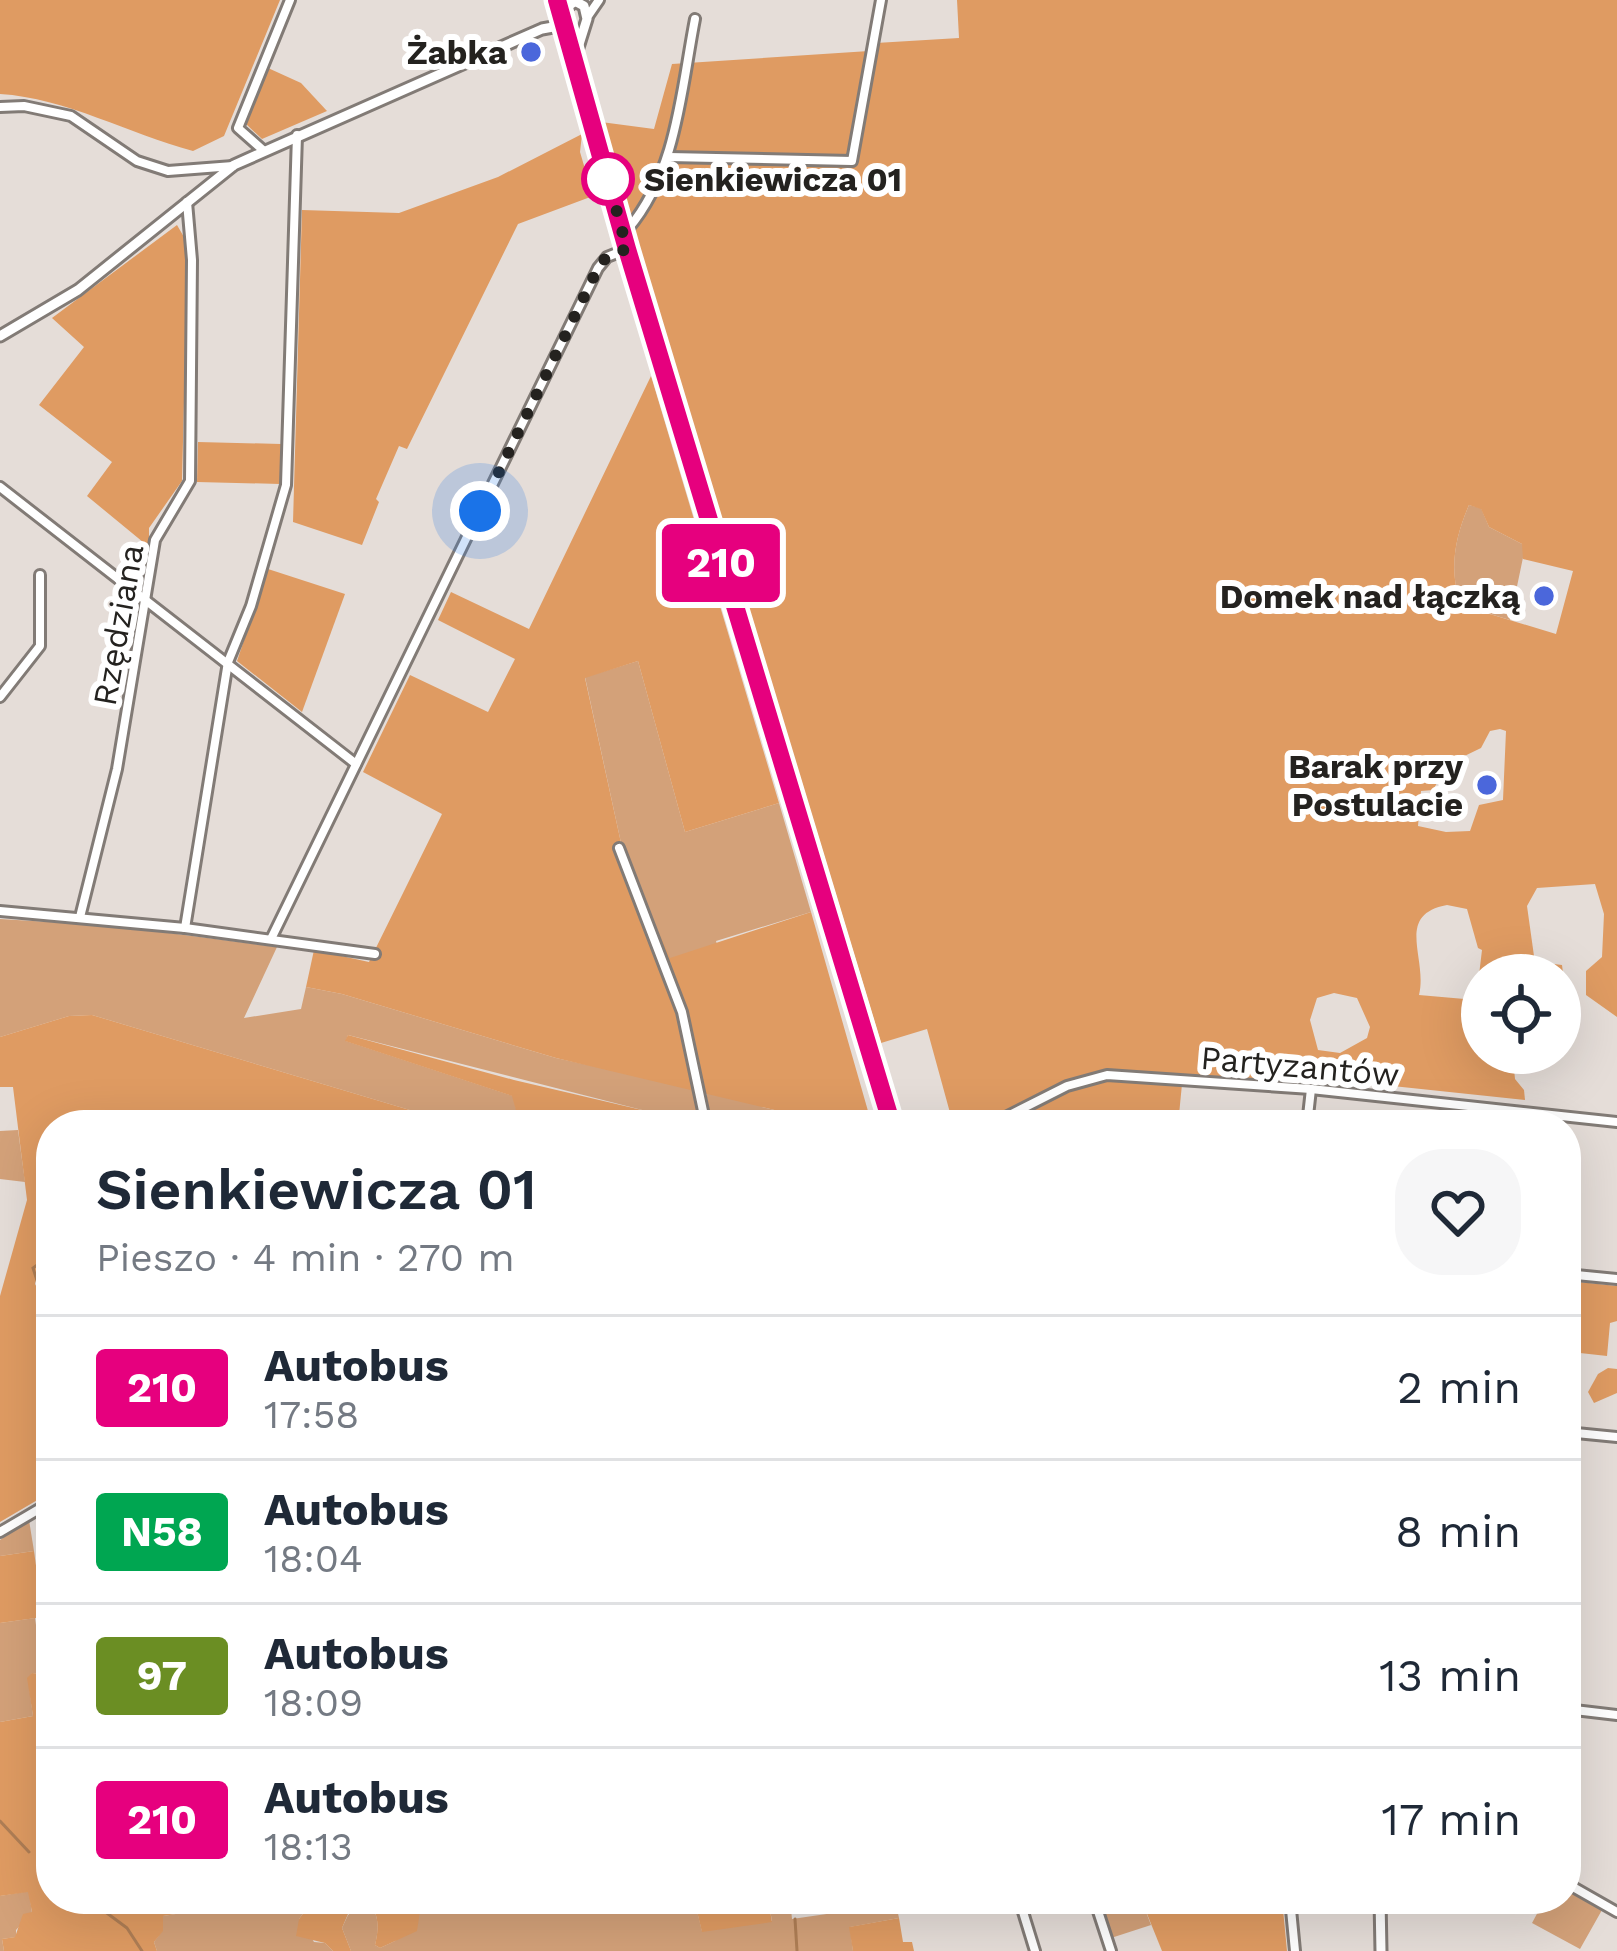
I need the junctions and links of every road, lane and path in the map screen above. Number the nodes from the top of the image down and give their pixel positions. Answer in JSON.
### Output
{"nodes":[{"id":1,"x":290,"y":0,"type":"edge"},
{"id":2,"x":599,"y":0,"type":"edge"},
{"id":3,"x":881,"y":0,"type":"edge"},
{"id":4,"x":579,"y":1,"type":"edge"},
{"id":5,"x":562,"y":15,"type":"edge"},
{"id":6,"x":695,"y":19,"type":"dead end"},
{"id":7,"x":585,"y":20,"type":"junction"},
{"id":8,"x":575,"y":59,"type":"junction"},
{"id":9,"x":0,"y":107,"type":"edge"},
{"id":10,"x":297,"y":135,"type":"junction"},
{"id":11,"x":263,"y":151,"type":"junction"},
{"id":12,"x":669,"y":157,"type":"junction"},
{"id":13,"x":234,"y":165,"type":"junction"},
{"id":14,"x":187,"y":202,"type":"junction"},
{"id":15,"x":628,"y":229,"type":"dead end"},
{"id":16,"x":627,"y":249,"type":"junction"},
{"id":17,"x":0,"y":336,"type":"edge"},
{"id":18,"x":0,"y":487,"type":"edge"},
{"id":19,"x":40,"y":575,"type":"dead end"},
{"id":20,"x":144,"y":602,"type":"junction"},
{"id":21,"x":228,"y":662,"type":"junction"},
{"id":22,"x":0,"y":697,"type":"edge"},
{"id":23,"x":356,"y":764,"type":"junction"},
{"id":24,"x":619,"y":848,"type":"dead end"},
{"id":25,"x":0,"y":911,"type":"edge"},
{"id":26,"x":80,"y":917,"type":"junction"},
{"id":27,"x":185,"y":928,"type":"junction"},
{"id":28,"x":271,"y":939,"type":"junction"},
{"id":29,"x":375,"y":954,"type":"dead end"},
{"id":30,"x":1311,"y":1089,"type":"junction"},
{"id":31,"x":703,"y":1110,"type":"edge"},
{"id":32,"x":887,"y":1110,"type":"edge"},
{"id":33,"x":1019,"y":1110,"type":"edge"},
{"id":34,"x":1309,"y":1110,"type":"edge"},
{"id":35,"x":1506,"y":1110,"type":"edge"},
{"id":36,"x":1581,"y":1118,"type":"edge"},
{"id":37,"x":1617,"y":1122,"type":"edge"},
{"id":38,"x":1581,"y":1275,"type":"edge"},
{"id":39,"x":1617,"y":1279,"type":"edge"},
{"id":40,"x":1581,"y":1433,"type":"edge"},
{"id":41,"x":1617,"y":1437,"type":"edge"},
{"id":42,"x":36,"y":1511,"type":"edge"},
{"id":43,"x":0,"y":1532,"type":"edge"},
{"id":44,"x":1581,"y":1710,"type":"edge"},
{"id":45,"x":1617,"y":1714,"type":"edge"},
{"id":46,"x":1581,"y":1891,"type":"edge"},
{"id":47,"x":1617,"y":1912,"type":"edge"},
{"id":48,"x":1024,"y":1914,"type":"edge"},
{"id":49,"x":1099,"y":1914,"type":"edge"},
{"id":50,"x":1291,"y":1914,"type":"edge"},
{"id":51,"x":1380,"y":1914,"type":"edge"},
{"id":52,"x":1035,"y":1951,"type":"edge"},
{"id":53,"x":1111,"y":1951,"type":"edge"},
{"id":54,"x":1295,"y":1951,"type":"edge"},
{"id":55,"x":1381,"y":1951,"type":"edge"}],
"edges":[{"from":1,"to":11,"type":"street"},
{"from":2,"to":7,"type":"street"},
{"from":3,"to":12,"type":"street"},
{"from":4,"to":5,"type":"street"},
{"from":4,"to":7,"type":"street"},
{"from":5,"to":7,"type":"street"},
{"from":5,"to":8,"type":"street"},
{"from":5,"to":10,"type":"street"},
{"from":6,"to":12,"type":"street"},
{"from":7,"to":8,"type":"street"},
{"from":8,"to":16,"type":"street"},
{"from":9,"to":13,"type":"street"},
{"from":10,"to":11,"type":"street"},
{"from":10,"to":21,"type":"street"},
{"from":11,"to":13,"type":"street"},
{"from":12,"to":15,"type":"street"},
{"from":13,"to":14,"type":"street"},
{"from":14,"to":17,"type":"street"},
{"from":14,"to":20,"type":"street","name":"Rzędziana"},
{"from":16,"to":23,"type":"street"},
{"from":16,"to":32,"type":"street"},
{"from":18,"to":20,"type":"street"},
{"from":19,"to":22,"type":"street"},
{"from":20,"to":21,"type":"street"},
{"from":20,"to":26,"type":"street","name":"Rzędziana"},
{"from":21,"to":23,"type":"street"},
{"from":21,"to":27,"type":"street"},
{"from":23,"to":28,"type":"street"},
{"from":24,"to":31,"type":"street"},
{"from":25,"to":26,"type":"street"},
{"from":26,"to":27,"type":"street"},
{"from":27,"to":28,"type":"street"},
{"from":28,"to":29,"type":"street"},
{"from":30,"to":33,"type":"street","name":"Partyzantów"},
{"from":30,"to":34,"type":"street"},
{"from":30,"to":35,"type":"street","name":"Partyzantów"},
{"from":36,"to":37,"type":"street","name":"Partyzantów"},
{"from":38,"to":39,"type":"street"},
{"from":40,"to":41,"type":"street"},
{"from":42,"to":43,"type":"street"},
{"from":44,"to":45,"type":"street"},
{"from":46,"to":47,"type":"street"},
{"from":48,"to":52,"type":"street"},
{"from":49,"to":53,"type":"street"},
{"from":50,"to":54,"type":"street"},
{"from":51,"to":55,"type":"street"}]}
